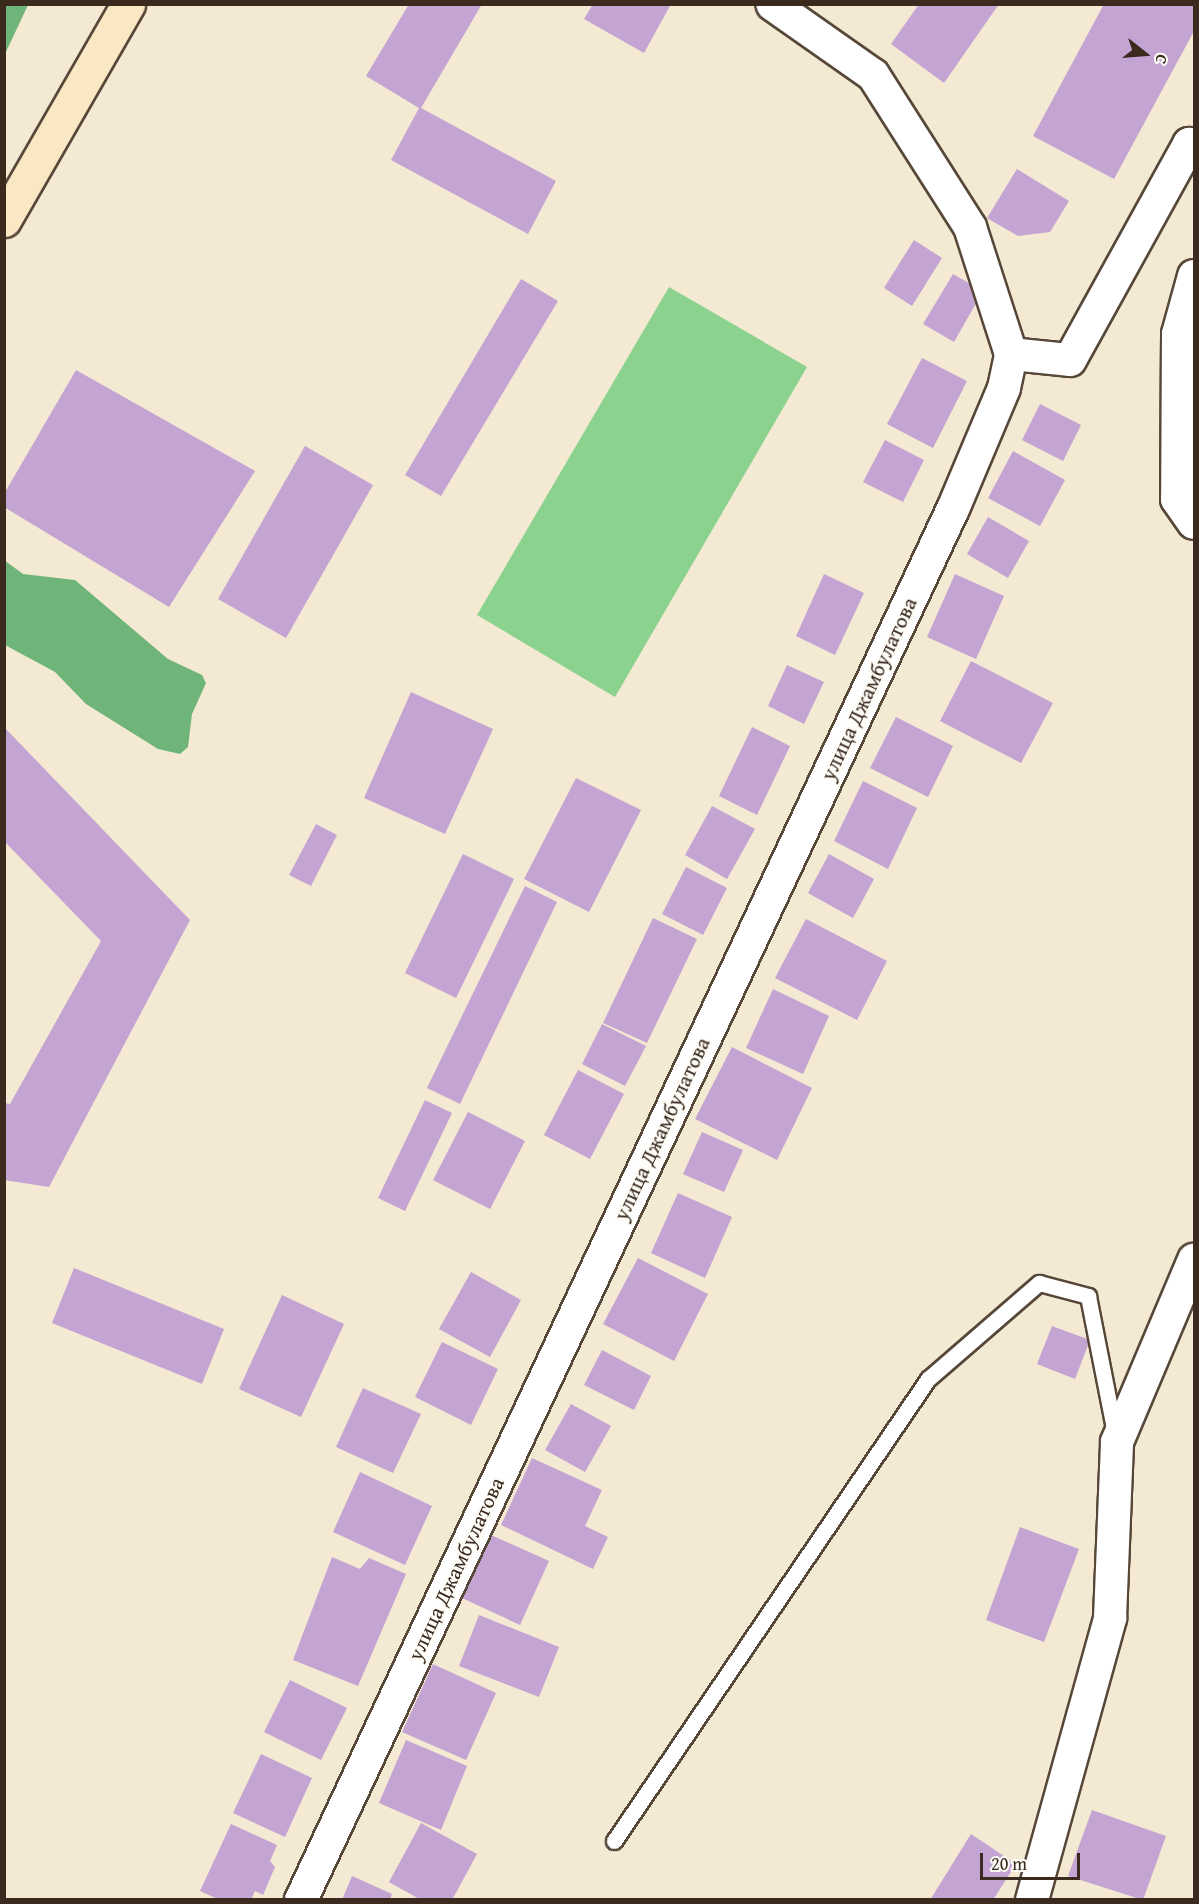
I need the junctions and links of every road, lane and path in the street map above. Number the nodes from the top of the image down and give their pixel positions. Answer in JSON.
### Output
{"nodes":[{"id":1,"x":102,"y":4,"type":"edge"},
{"id":2,"x":128,"y":4,"type":"edge"},
{"id":3,"x":772,"y":4,"type":"edge"},
{"id":4,"x":1194,"y":144,"type":"edge"},
{"id":5,"x":4,"y":183,"type":"edge"},
{"id":6,"x":4,"y":220,"type":"edge"},
{"id":7,"x":1194,"y":276,"type":"edge"},
{"id":8,"x":1011,"y":354,"type":"junction"},
{"id":9,"x":1194,"y":523,"type":"edge"},
{"id":10,"x":1194,"y":1260,"type":"edge"},
{"id":11,"x":1117,"y":1442,"type":"junction"},
{"id":12,"x":614,"y":1841,"type":"dead end"},
{"id":13,"x":302,"y":1899,"type":"edge"},
{"id":14,"x":1032,"y":1899,"type":"edge"}],
"edges":[{"from":1,"to":5,"type":"main road"},
{"from":2,"to":6,"type":"main road"},
{"from":3,"to":8,"type":"street"},
{"from":4,"to":8,"type":"street"},
{"from":7,"to":9,"type":"street"},
{"from":8,"to":13,"type":"street","name":"улица Джамбулатова"},
{"from":10,"to":11,"type":"street"},
{"from":11,"to":12,"type":"lane"},
{"from":11,"to":14,"type":"street"}]}
